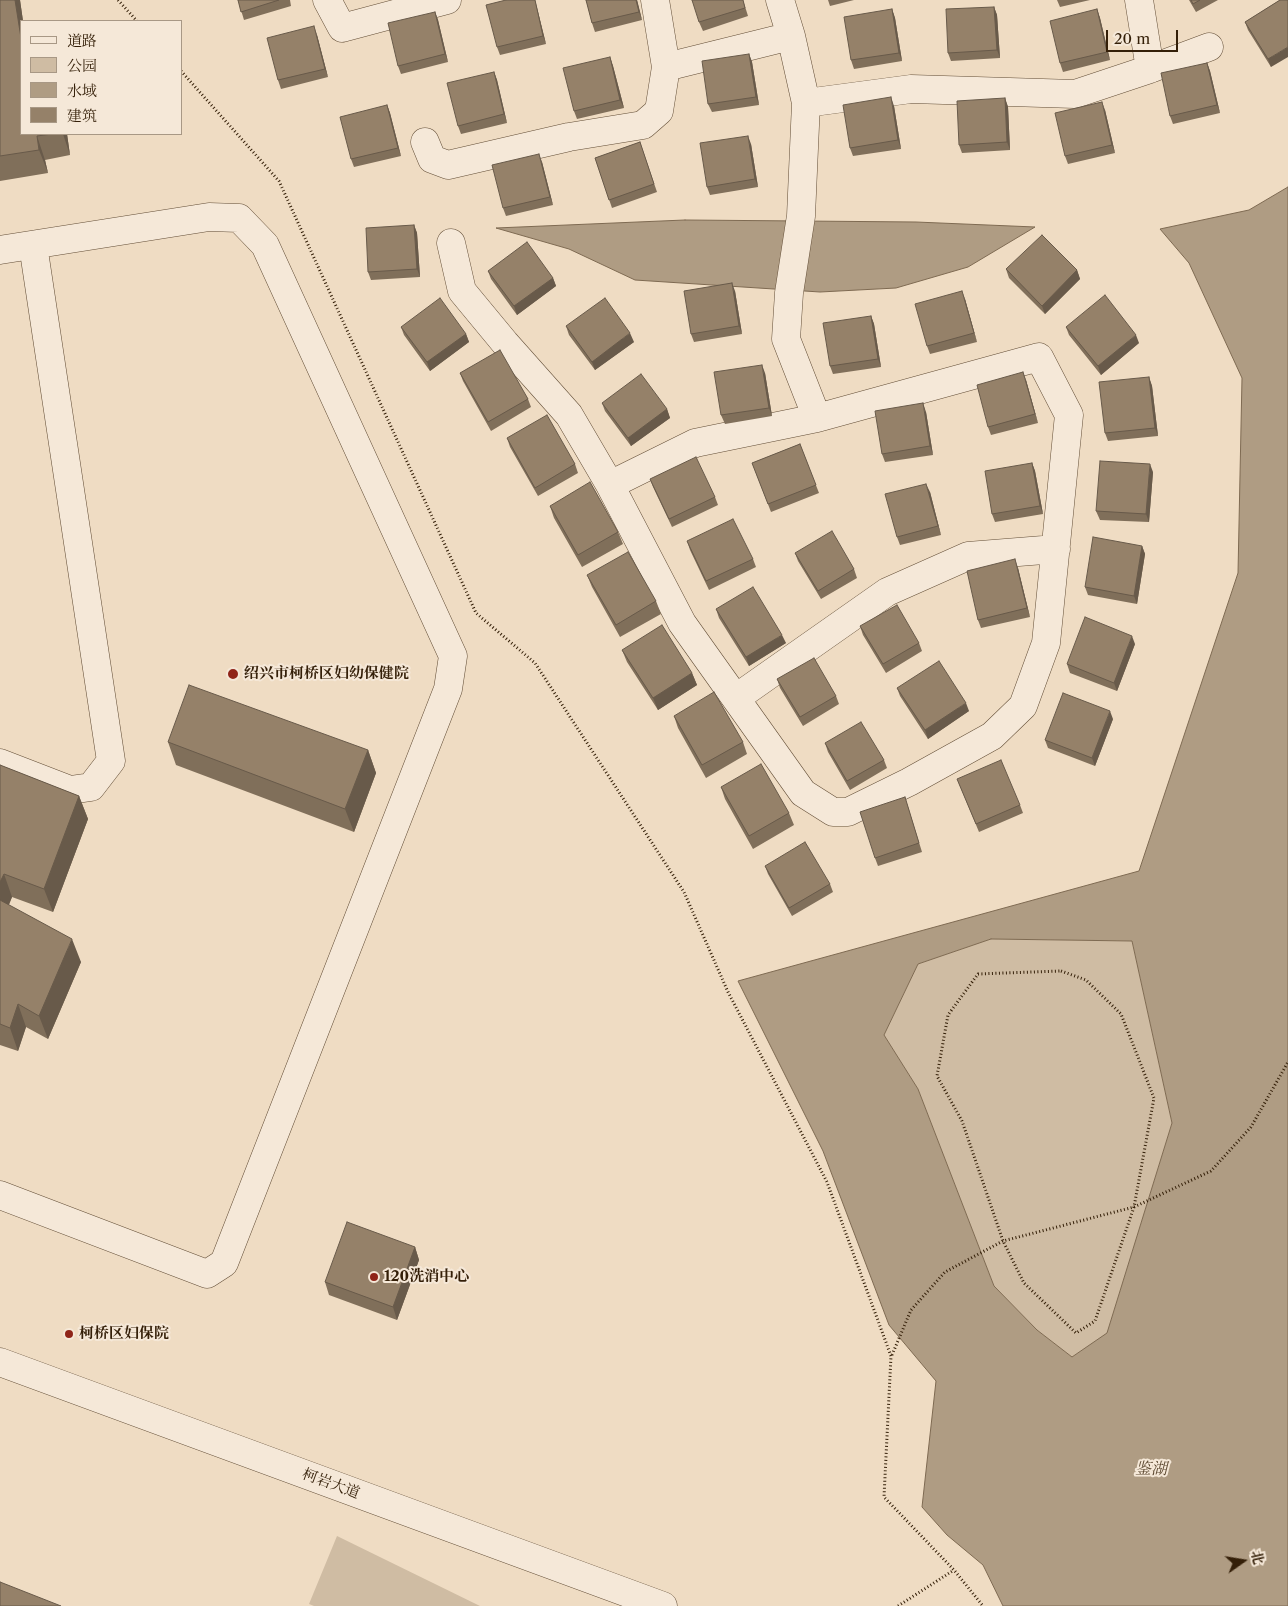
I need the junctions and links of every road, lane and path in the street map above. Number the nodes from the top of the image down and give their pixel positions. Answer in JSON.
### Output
{"nodes":[{"id":1,"x":118,"y":0,"type":"edge"},
{"id":2,"x":326,"y":0,"type":"edge"},
{"id":3,"x":447,"y":0,"type":"edge"},
{"id":4,"x":655,"y":0,"type":"edge"},
{"id":5,"x":780,"y":0,"type":"edge"},
{"id":6,"x":1139,"y":0,"type":"edge"},
{"id":7,"x":136,"y":20,"type":"edge"},
{"id":8,"x":791,"y":36,"type":"junction"},
{"id":9,"x":1209,"y":47,"type":"dead end"},
{"id":10,"x":666,"y":67,"type":"junction"},
{"id":11,"x":1150,"y":69,"type":"junction"},
{"id":12,"x":182,"y":72,"type":"edge"},
{"id":13,"x":806,"y":103,"type":"junction"},
{"id":14,"x":425,"y":142,"type":"dead end"},
{"id":15,"x":451,"y":243,"type":"dead end"},
{"id":16,"x":33,"y":245,"type":"junction"},
{"id":17,"x":0,"y":250,"type":"edge"},
{"id":18,"x":817,"y":418,"type":"junction"},
{"id":19,"x":610,"y":485,"type":"junction"},
{"id":20,"x":1056,"y":549,"type":"junction"},
{"id":21,"x":736,"y":698,"type":"junction"},
{"id":22,"x":0,"y":763,"type":"edge"},
{"id":23,"x":1288,"y":1062,"type":"edge"},
{"id":24,"x":0,"y":1195,"type":"edge"},
{"id":25,"x":1134,"y":1207,"type":"junction"},
{"id":26,"x":1004,"y":1241,"type":"junction"},
{"id":27,"x":891,"y":1356,"type":"junction"},
{"id":28,"x":0,"y":1362,"type":"edge"},
{"id":29,"x":954,"y":1570,"type":"junction"},
{"id":30,"x":663,"y":1606,"type":"edge"},
{"id":31,"x":898,"y":1606,"type":"edge"},
{"id":32,"x":984,"y":1606,"type":"edge"}],
"edges":[{"from":1,"to":7,"type":"path"},
{"from":2,"to":3,"type":"street"},
{"from":4,"to":10,"type":"street"},
{"from":5,"to":8,"type":"street"},
{"from":6,"to":11,"type":"street"},
{"from":8,"to":10,"type":"street"},
{"from":8,"to":13,"type":"street"},
{"from":9,"to":11,"type":"street"},
{"from":10,"to":14,"type":"street"},
{"from":11,"to":13,"type":"street"},
{"from":12,"to":27,"type":"path"},
{"from":13,"to":18,"type":"street"},
{"from":15,"to":19,"type":"street"},
{"from":16,"to":17,"type":"street"},
{"from":16,"to":22,"type":"street"},
{"from":16,"to":24,"type":"street"},
{"from":18,"to":19,"type":"street"},
{"from":18,"to":20,"type":"street"},
{"from":19,"to":21,"type":"street"},
{"from":20,"to":21,"type":"street"},
{"from":20,"to":21,"type":"street"},
{"from":23,"to":25,"type":"path"},
{"from":25,"to":26,"type":"path"},
{"from":25,"to":26,"type":"path"},
{"from":25,"to":26,"type":"path"},
{"from":26,"to":27,"type":"path"},
{"from":27,"to":29,"type":"path"},
{"from":28,"to":30,"type":"street","name":"柯岩大道"},
{"from":29,"to":31,"type":"path"},
{"from":29,"to":32,"type":"path"}]}
